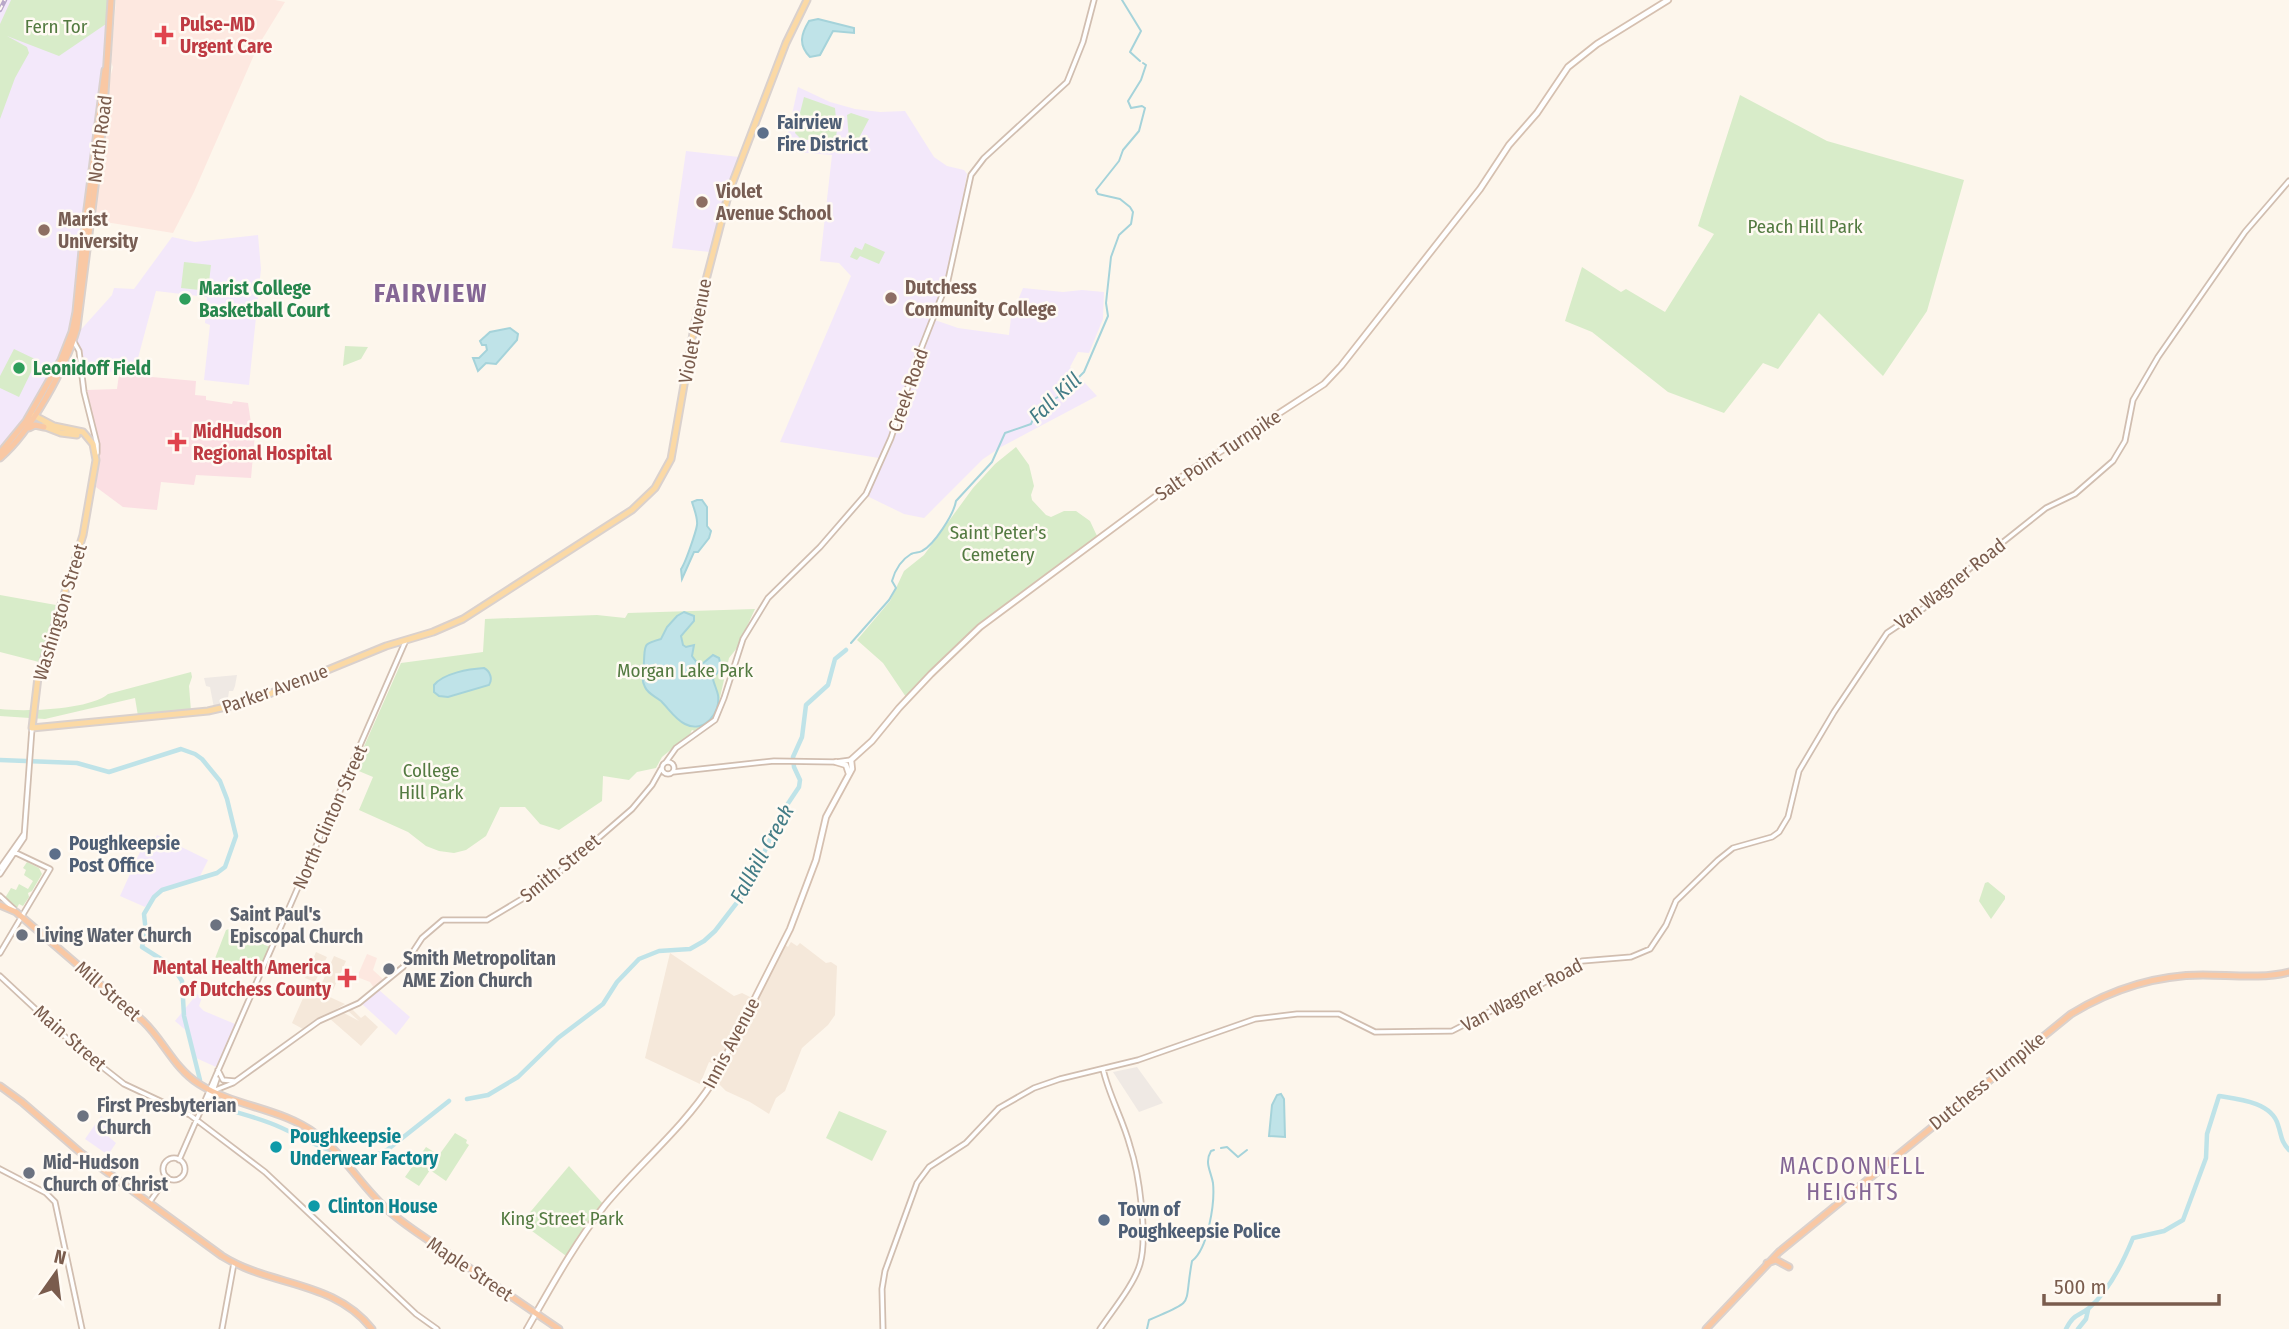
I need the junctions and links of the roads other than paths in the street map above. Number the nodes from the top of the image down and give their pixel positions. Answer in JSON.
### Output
{"nodes":[{"id":1,"x":111,"y":0,"type":"edge"},
{"id":2,"x":807,"y":0,"type":"edge"},
{"id":3,"x":1094,"y":0,"type":"edge"},
{"id":4,"x":1668,"y":0,"type":"edge"},
{"id":5,"x":2289,"y":181,"type":"edge"},
{"id":6,"x":72,"y":338,"type":"junction"},
{"id":7,"x":89,"y":416,"type":"junction"},
{"id":8,"x":31,"y":417,"type":"junction"},
{"id":9,"x":44,"y":427,"type":"junction"},
{"id":10,"x":24,"y":432,"type":"junction"},
{"id":11,"x":85,"y":435,"type":"junction"},
{"id":12,"x":0,"y":453,"type":"edge"},
{"id":13,"x":0,"y":458,"type":"edge"},
{"id":14,"x":96,"y":458,"type":"junction"},
{"id":15,"x":503,"y":596,"type":"joint"},
{"id":16,"x":406,"y":639,"type":"junction"},
{"id":17,"x":32,"y":728,"type":"junction"},
{"id":18,"x":872,"y":741,"type":"junction"},
{"id":19,"x":851,"y":760,"type":"junction"},
{"id":20,"x":669,"y":762,"type":"junction"},
{"id":21,"x":836,"y":762,"type":"junction"},
{"id":22,"x":662,"y":769,"type":"junction"},
{"id":23,"x":674,"y":770,"type":"junction"},
{"id":24,"x":665,"y":774,"type":"junction"},
{"id":25,"x":849,"y":775,"type":"junction"},
{"id":26,"x":656,"y":778,"type":"junction"},
{"id":27,"x":25,"y":832,"type":"junction"},
{"id":28,"x":23,"y":841,"type":"junction"},
{"id":29,"x":14,"y":852,"type":"junction"},
{"id":30,"x":24,"y":858,"type":"junction"},
{"id":31,"x":0,"y":868,"type":"edge"},
{"id":32,"x":0,"y":874,"type":"edge"},
{"id":33,"x":0,"y":896,"type":"edge"},
{"id":34,"x":0,"y":905,"type":"edge"},
{"id":35,"x":20,"y":915,"type":"junction"},
{"id":36,"x":0,"y":953,"type":"edge"},
{"id":37,"x":2289,"y":972,"type":"edge"},
{"id":38,"x":0,"y":976,"type":"edge"},
{"id":39,"x":1103,"y":1069,"type":"junction"},
{"id":40,"x":218,"y":1070,"type":"junction"},
{"id":41,"x":214,"y":1080,"type":"junction"},
{"id":42,"x":236,"y":1080,"type":"junction"},
{"id":43,"x":195,"y":1082,"type":"junction"},
{"id":44,"x":225,"y":1085,"type":"junction"},
{"id":45,"x":0,"y":1086,"type":"edge"},
{"id":46,"x":211,"y":1091,"type":"junction"},
{"id":47,"x":223,"y":1096,"type":"junction"},
{"id":48,"x":196,"y":1119,"type":"junction"},
{"id":49,"x":305,"y":1126,"type":"joint"},
{"id":50,"x":179,"y":1160,"type":"junction"},
{"id":51,"x":0,"y":1169,"type":"edge"},
{"id":52,"x":167,"y":1177,"type":"junction"},
{"id":53,"x":149,"y":1203,"type":"junction"},
{"id":54,"x":234,"y":1263,"type":"junction"},
{"id":55,"x":1764,"y":1265,"type":"junction"},
{"id":56,"x":1789,"y":1267,"type":"dead end"},
{"id":57,"x":536,"y":1314,"type":"junction"},
{"id":58,"x":82,"y":1329,"type":"edge"},
{"id":59,"x":222,"y":1329,"type":"edge"},
{"id":60,"x":372,"y":1329,"type":"edge"},
{"id":61,"x":437,"y":1329,"type":"edge"},
{"id":62,"x":527,"y":1329,"type":"edge"},
{"id":63,"x":559,"y":1329,"type":"edge"},
{"id":64,"x":883,"y":1329,"type":"edge"},
{"id":65,"x":1100,"y":1329,"type":"edge"},
{"id":66,"x":1706,"y":1329,"type":"edge"}],
"edges":[{"from":1,"to":6,"type":"highway","name":"North Road"},
{"from":2,"to":15,"type":"main road","name":"Violet Avenue"},
{"from":3,"to":20,"type":"street","name":"Creek Road"},
{"from":4,"to":18,"type":"main road","name":"Salt Point Turnpike"},
{"from":5,"to":39,"type":"street","name":"Van Wagner Road"},
{"from":6,"to":7,"type":"street"},
{"from":6,"to":8,"type":"highway","name":"North Road"},
{"from":7,"to":11,"type":"street"},
{"from":7,"to":14,"type":"street"},
{"from":8,"to":9,"type":"main road"},
{"from":8,"to":10,"type":"highway"},
{"from":8,"to":11,"type":"main road"},
{"from":8,"to":12,"type":"highway"},
{"from":9,"to":10,"type":"highway"},
{"from":9,"to":11,"type":"main road"},
{"from":10,"to":13,"type":"highway"},
{"from":11,"to":14,"type":"main road"},
{"from":14,"to":17,"type":"main road","name":"Washington Street"},
{"from":15,"to":16,"type":"main road","name":"Parker Avenue"},
{"from":16,"to":17,"type":"main road","name":"Parker Avenue"},
{"from":16,"to":40,"type":"street","name":"North Clinton Street"},
{"from":17,"to":27,"type":"street","name":"Washington Street"},
{"from":18,"to":19,"type":"main road","name":"Salt Point Turnpike"},
{"from":18,"to":25,"type":"main road"},
{"from":19,"to":21,"type":"street"},
{"from":19,"to":25,"type":"main road","name":"Innis Avenue"},
{"from":20,"to":22,"type":"street","name":"Creek Road"},
{"from":20,"to":23,"type":"street"},
{"from":21,"to":23,"type":"street"},
{"from":21,"to":25,"type":"main road"},
{"from":22,"to":24,"type":"street"},
{"from":22,"to":26,"type":"street","name":"Smith Street"},
{"from":23,"to":24,"type":"street","name":"Smith Street"},
{"from":24,"to":26,"type":"street","name":"Smith Street"},
{"from":25,"to":57,"type":"main road","name":"Innis Avenue"},
{"from":26,"to":42,"type":"street","name":"Smith Street"},
{"from":27,"to":28,"type":"street","name":"Washington Street"},
{"from":27,"to":29,"type":"street"},
{"from":28,"to":29,"type":"street","name":"Washington Street"},
{"from":28,"to":30,"type":"street"},
{"from":29,"to":30,"type":"street"},
{"from":29,"to":31,"type":"street"},
{"from":29,"to":32,"type":"street"},
{"from":30,"to":35,"type":"street"},
{"from":33,"to":35,"type":"street","name":"Mill Street"},
{"from":34,"to":35,"type":"highway"},
{"from":35,"to":36,"type":"street"},
{"from":35,"to":43,"type":"highway","name":"Mill Street"},
{"from":37,"to":55,"type":"highway","name":"Dutchess Turnpike"},
{"from":38,"to":48,"type":"street","name":"Main Street"},
{"from":39,"to":64,"type":"street","name":"Van Wagner Road"},
{"from":39,"to":65,"type":"street"},
{"from":40,"to":41,"type":"street","name":"North Clinton Street"},
{"from":40,"to":42,"type":"street"},
{"from":40,"to":46,"type":"street","name":"North Clinton Street"},
{"from":41,"to":43,"type":"street"},
{"from":41,"to":46,"type":"street","name":"North Clinton Street"},
{"from":42,"to":44,"type":"street","name":"Smith Street"},
{"from":43,"to":46,"type":"highway","name":"Mill Street"},
{"from":44,"to":46,"type":"street","name":"Smith Street"},
{"from":44,"to":47,"type":"street"},
{"from":45,"to":53,"type":"highway"},
{"from":46,"to":47,"type":"highway","name":"Mill Street"},
{"from":46,"to":48,"type":"street","name":"North Clinton Street"},
{"from":47,"to":49,"type":"highway","name":"Mill Street"},
{"from":48,"to":50,"type":"street","name":"North Clinton Street"},
{"from":48,"to":61,"type":"street","name":"Main Street"},
{"from":49,"to":57,"type":"highway","name":"Maple Street"},
{"from":50,"to":52,"type":"street"},
{"from":50,"to":52,"type":"street"},
{"from":51,"to":58,"type":"street"},
{"from":52,"to":53,"type":"street"},
{"from":53,"to":54,"type":"highway"},
{"from":54,"to":59,"type":"street"},
{"from":54,"to":60,"type":"highway"},
{"from":55,"to":56,"type":"highway"},
{"from":55,"to":66,"type":"highway","name":"Dutchess Turnpike"},
{"from":57,"to":62,"type":"main road","name":"Innis Avenue"},
{"from":57,"to":63,"type":"highway","name":"Maple Street"}]}
